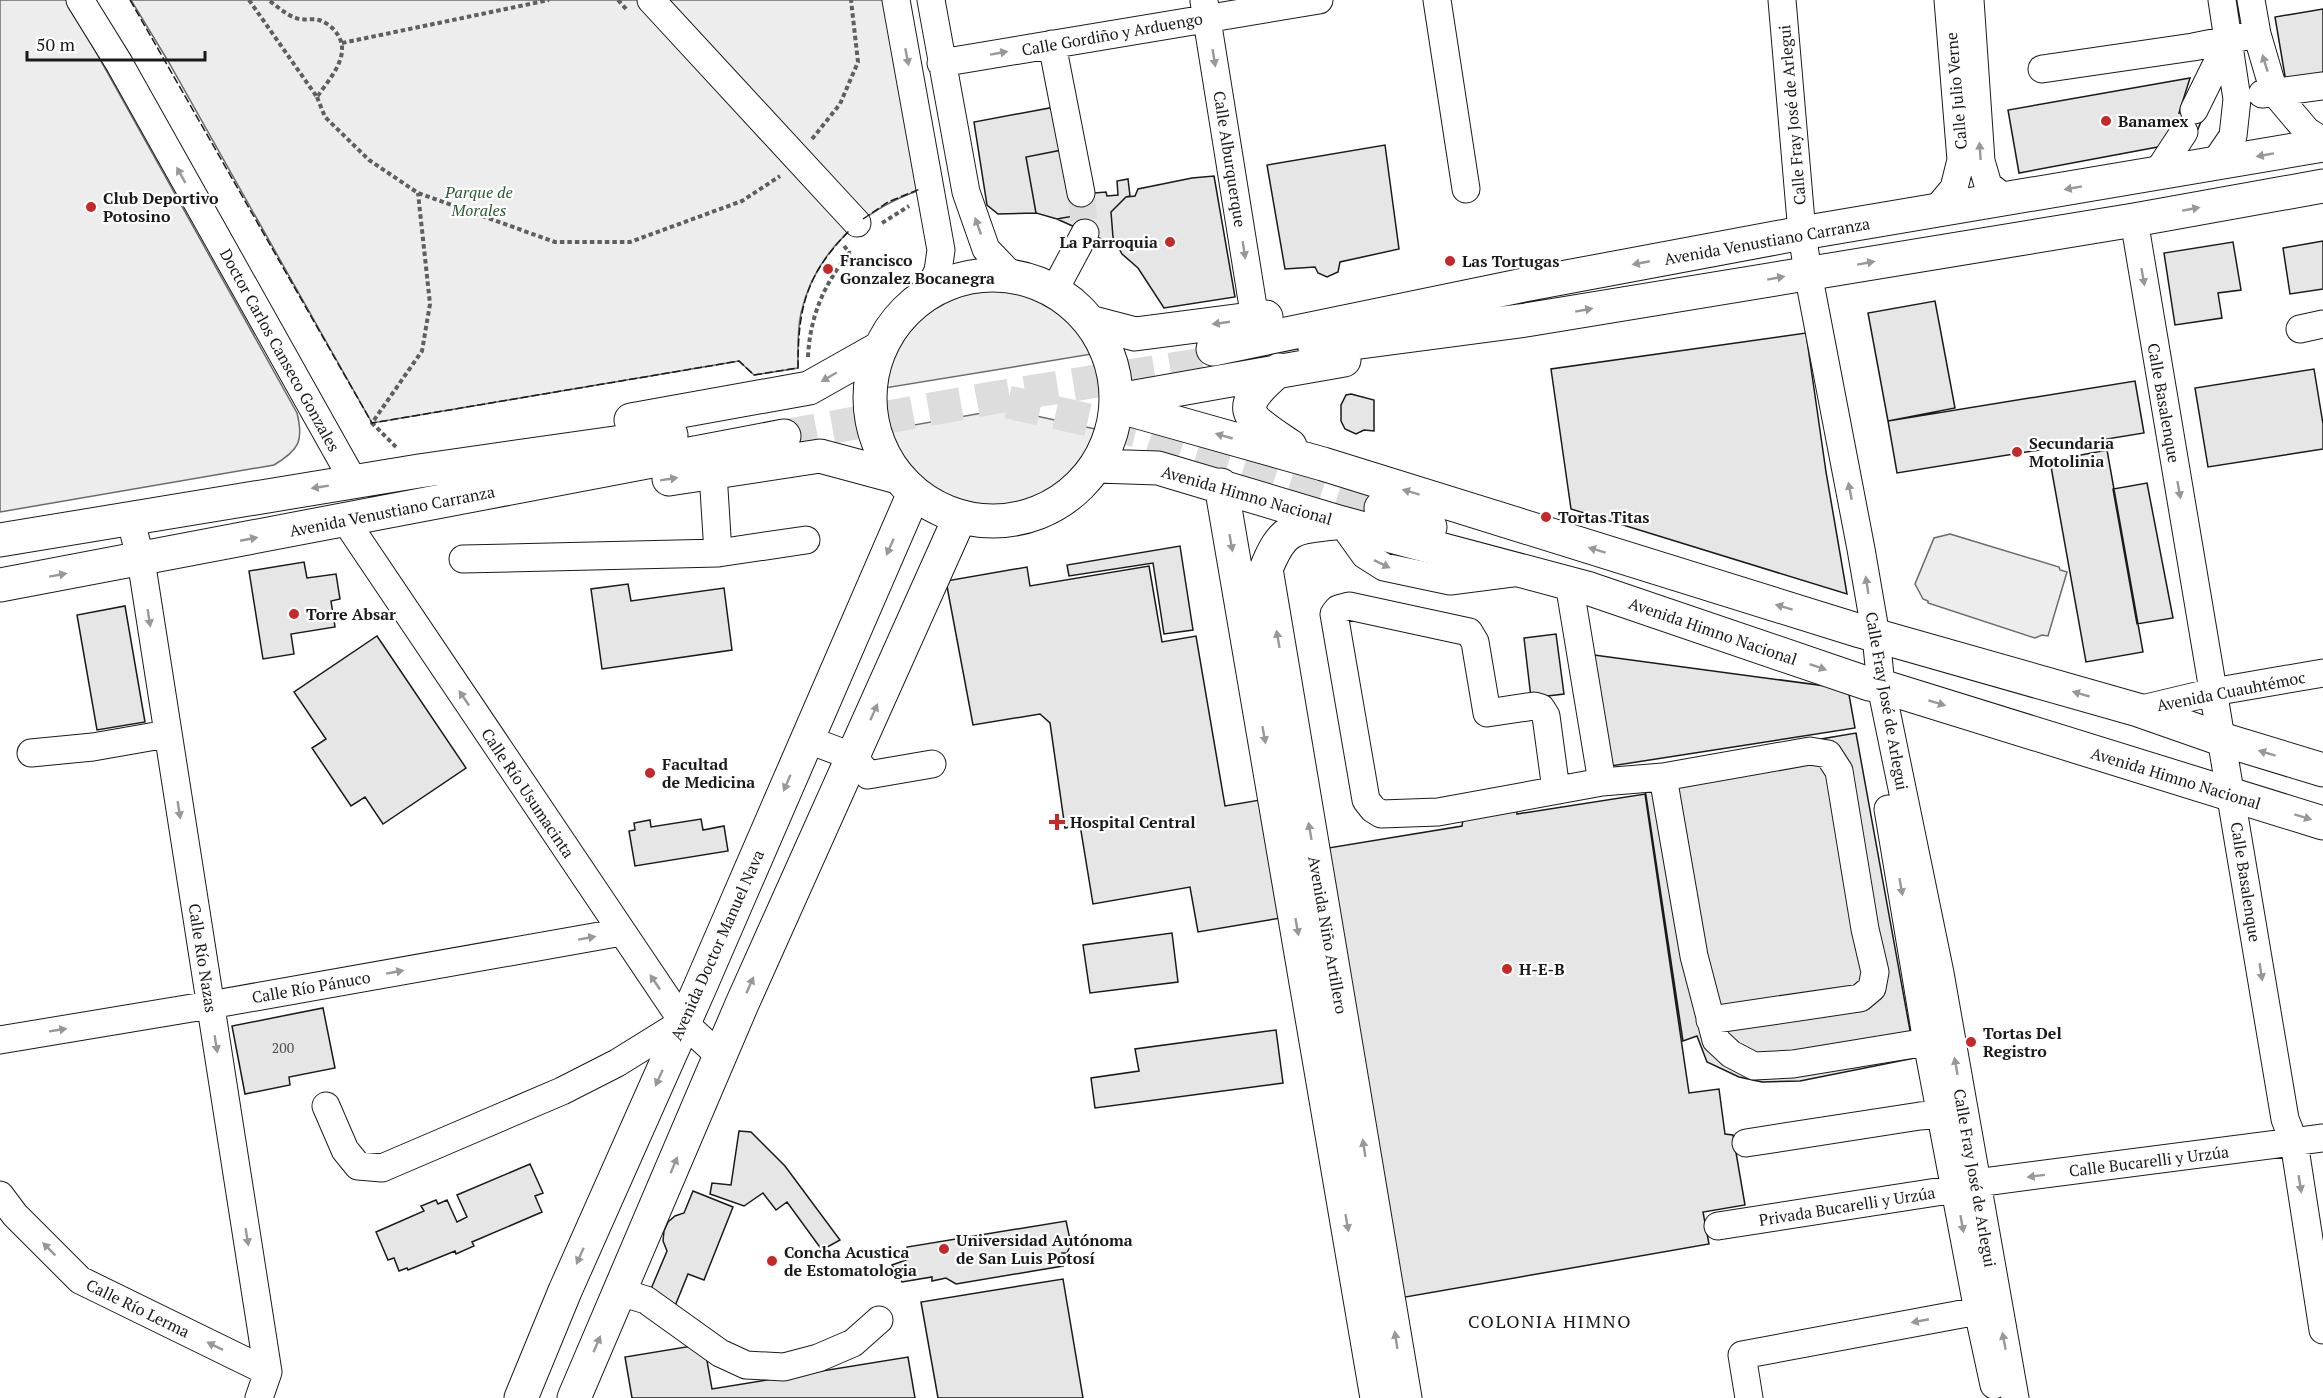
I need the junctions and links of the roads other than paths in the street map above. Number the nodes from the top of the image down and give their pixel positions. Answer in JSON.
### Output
{"nodes":[{"id":1,"x":80,"y":0,"type":"edge"},
{"id":2,"x":651,"y":0,"type":"edge"},
{"id":3,"x":896,"y":0,"type":"edge"},
{"id":4,"x":931,"y":0,"type":"edge"},
{"id":5,"x":1319,"y":0,"type":"edge"},
{"id":6,"x":1437,"y":0,"type":"edge"},
{"id":7,"x":1782,"y":0,"type":"edge"},
{"id":8,"x":1948,"y":0,"type":"edge"},
{"id":9,"x":1970,"y":0,"type":"edge"},
{"id":10,"x":2222,"y":0,"type":"edge"},
{"id":11,"x":2251,"y":0,"type":"edge"},
{"id":12,"x":1206,"y":9,"type":"edge"},
{"id":13,"x":2257,"y":34,"type":"junction"},
{"id":14,"x":2229,"y":39,"type":"junction"},
{"id":15,"x":1052,"y":44,"type":"junction"},
{"id":16,"x":942,"y":63,"type":"junction"},
{"id":17,"x":2042,"y":69,"type":"dead end"},
{"id":18,"x":2323,"y":86,"type":"edge"},
{"id":19,"x":2274,"y":92,"type":"junction"},
{"id":20,"x":2237,"y":99,"type":"junction"},
{"id":21,"x":2323,"y":143,"type":"edge"},
{"id":22,"x":2214,"y":164,"type":"junction"},
{"id":23,"x":2157,"y":173,"type":"junction"},
{"id":24,"x":2323,"y":186,"type":"edge"},
{"id":25,"x":1466,"y":189,"type":"dead end"},
{"id":26,"x":1081,"y":193,"type":"tunnel mouth"},
{"id":27,"x":2007,"y":200,"type":"junction"},
{"id":28,"x":1935,"y":211,"type":"junction"},
{"id":29,"x":2134,"y":220,"type":"junction"},
{"id":30,"x":864,"y":232,"type":"road end"},
{"id":31,"x":1084,"y":233,"type":"tunnel mouth"},
{"id":32,"x":1802,"y":233,"type":"junction"},
{"id":33,"x":1808,"y":273,"type":"junction"},
{"id":34,"x":1010,"y":274,"type":"junction"},
{"id":35,"x":1529,"y":284,"type":"junction"},
{"id":36,"x":1054,"y":291,"type":"junction"},
{"id":37,"x":927,"y":293,"type":"junction"},
{"id":38,"x":1255,"y":319,"type":"junction"},
{"id":39,"x":1526,"y":320,"type":"junction"},
{"id":40,"x":1093,"y":323,"type":"junction"},
{"id":41,"x":880,"y":348,"type":"junction"},
{"id":42,"x":1279,"y":370,"type":"junction"},
{"id":43,"x":1118,"y":403,"type":"junction"},
{"id":44,"x":1323,"y":464,"type":"junction"},
{"id":45,"x":1097,"y":466,"type":"junction"},
{"id":46,"x":419,"y":471,"type":"junction"},
{"id":47,"x":713,"y":473,"type":"junction"},
{"id":48,"x":354,"y":482,"type":"junction"},
{"id":49,"x":906,"y":485,"type":"junction"},
{"id":50,"x":1221,"y":485,"type":"junction"},
{"id":51,"x":444,"y":500,"type":"junction"},
{"id":52,"x":1381,"y":508,"type":"tunnel mouth"},
{"id":53,"x":960,"y":517,"type":"junction"},
{"id":54,"x":130,"y":518,"type":"junction"},
{"id":55,"x":345,"y":520,"type":"junction"},
{"id":56,"x":1342,"y":523,"type":"junction"},
{"id":57,"x":0,"y":540,"type":"edge"},
{"id":58,"x":806,"y":540,"type":"dead end"},
{"id":59,"x":718,"y":553,"type":"junction"},
{"id":60,"x":463,"y":559,"type":"dead end"},
{"id":61,"x":141,"y":560,"type":"junction"},
{"id":62,"x":0,"y":585,"type":"edge"},
{"id":63,"x":1580,"y":586,"type":"junction"},
{"id":64,"x":1868,"y":633,"type":"junction"},
{"id":65,"x":2323,"y":673,"type":"edge"},
{"id":66,"x":1875,"y":685,"type":"junction"},
{"id":67,"x":2213,"y":692,"type":"junction"},
{"id":68,"x":2138,"y":710,"type":"junction"},
{"id":69,"x":167,"y":734,"type":"junction"},
{"id":70,"x":806,"y":739,"type":"junction"},
{"id":71,"x":2221,"y":739,"type":"junction"},
{"id":72,"x":31,"y":753,"type":"dead end"},
{"id":73,"x":854,"y":757,"type":"junction"},
{"id":74,"x":932,"y":764,"type":"dead end"},
{"id":75,"x":2323,"y":770,"type":"edge"},
{"id":76,"x":1663,"y":777,"type":"junction"},
{"id":77,"x":1602,"y":782,"type":"junction"},
{"id":78,"x":1556,"y":790,"type":"junction"},
{"id":79,"x":2231,"y":795,"type":"junction"},
{"id":80,"x":2323,"y":823,"type":"edge"},
{"id":81,"x":1905,"y":856,"type":"junction"},
{"id":82,"x":1855,"y":865,"type":"junction"},
{"id":83,"x":622,"y":932,"type":"junction"},
{"id":84,"x":1928,"y":974,"type":"junction"},
{"id":85,"x":210,"y":1005,"type":"junction"},
{"id":86,"x":1710,"y":1020,"type":"junction"},
{"id":87,"x":683,"y":1022,"type":"junction"},
{"id":88,"x":0,"y":1040,"type":"edge"},
{"id":89,"x":1927,"y":1042,"type":"junction"},
{"id":90,"x":721,"y":1057,"type":"junction"},
{"id":91,"x":1340,"y":1092,"type":"junction"},
{"id":92,"x":326,"y":1106,"type":"dead end"},
{"id":93,"x":1942,"y":1114,"type":"junction"},
{"id":94,"x":2323,"y":1138,"type":"edge"},
{"id":95,"x":1746,"y":1143,"type":"dead end"},
{"id":96,"x":2294,"y":1143,"type":"junction"},
{"id":97,"x":1966,"y":1186,"type":"junction"},
{"id":98,"x":0,"y":1195,"type":"edge"},
{"id":99,"x":1718,"y":1226,"type":"dead end"},
{"id":100,"x":620,"y":1292,"type":"junction"},
{"id":101,"x":1988,"y":1309,"type":"junction"},
{"id":102,"x":879,"y":1320,"type":"dead end"},
{"id":103,"x":2323,"y":1330,"type":"edge"},
{"id":104,"x":268,"y":1372,"type":"junction"},
{"id":105,"x":259,"y":1398,"type":"edge"},
{"id":106,"x":520,"y":1398,"type":"edge"},
{"id":107,"x":574,"y":1398,"type":"edge"},
{"id":108,"x":1377,"y":1398,"type":"edge"},
{"id":109,"x":1405,"y":1398,"type":"edge"},
{"id":110,"x":1749,"y":1398,"type":"edge"},
{"id":111,"x":1997,"y":1398,"type":"edge"},
{"id":112,"x":2015,"y":1398,"type":"edge"}],
"edges":[{"from":48,"to":1,"type":"street","name":"Doctor Carlos Canseco Gonzales","one_way":true},
{"from":2,"to":30,"type":"street"},
{"from":3,"to":37,"type":"street","one_way":true},
{"from":4,"to":16,"type":"street"},
{"from":5,"to":12,"type":"street","name":"Calle Gordiño y Arduengo"},
{"from":6,"to":25,"type":"street"},
{"from":7,"to":32,"type":"street","name":"Calle Fray José de Arlegui"},
{"from":8,"to":28,"type":"street","name":"Calle Julio Verne"},
{"from":27,"to":9,"type":"street","name":"Calle Julio Verne","one_way":true},
{"from":10,"to":14,"type":"street"},
{"from":11,"to":13,"type":"street"},
{"from":12,"to":15,"type":"street","name":"Calle Gordiño y Arduengo"},
{"from":12,"to":38,"type":"street","name":"Calle Alburquerque","one_way":true},
{"from":13,"to":14,"type":"street"},
{"from":19,"to":13,"type":"street","one_way":true},
{"from":14,"to":17,"type":"street"},
{"from":14,"to":20,"type":"street"},
{"from":14,"to":23,"type":"street"},
{"from":16,"to":15,"type":"street","name":"Calle Gordiño y Arduengo","one_way":true},
{"from":15,"to":26,"type":"street"},
{"from":34,"to":16,"type":"street","one_way":true},
{"from":18,"to":19,"type":"street"},
{"from":19,"to":20,"type":"street"},
{"from":19,"to":21,"type":"street"},
{"from":20,"to":22,"type":"street"},
{"from":21,"to":22,"type":"main road","name":"Avenida Venustiano Carranza","one_way":true},
{"from":22,"to":23,"type":"main road","name":"Avenida Venustiano Carranza"},
{"from":23,"to":27,"type":"main road","name":"Avenida Venustiano Carranza","one_way":true},
{"from":29,"to":24,"type":"main road","name":"Avenida Venustiano Carranza","one_way":true},
{"from":27,"to":28,"type":"main road","name":"Avenida Venustiano Carranza"},
{"from":28,"to":32,"type":"main road","name":"Avenida Venustiano Carranza"},
{"from":33,"to":29,"type":"main road","name":"Avenida Venustiano Carranza","one_way":true},
{"from":29,"to":67,"type":"street","name":"Calle Basalenque","one_way":true},
{"from":31,"to":36,"type":"street"},
{"from":32,"to":33,"type":"street","name":"Calle Fray José de Arlegui"},
{"from":32,"to":35,"type":"main road","name":"Avenida Venustiano Carranza","one_way":true},
{"from":39,"to":33,"type":"main road","name":"Avenida Venustiano Carranza","one_way":true},
{"from":64,"to":33,"type":"street","name":"Calle Fray José de Arlegui","one_way":true},
{"from":34,"to":36,"type":"main road"},
{"from":34,"to":37,"type":"main road"},
{"from":35,"to":38,"type":"main road"},
{"from":35,"to":39,"type":"main road","name":"Avenida Venustiano Carranza"},
{"from":36,"to":40,"type":"main road"},
{"from":37,"to":41,"type":"main road"},
{"from":38,"to":40,"type":"main road","one_way":true},
{"from":39,"to":42,"type":"main road"},
{"from":40,"to":43,"type":"main road"},
{"from":41,"to":46,"type":"main road","one_way":true},
{"from":41,"to":49,"type":"main road"},
{"from":42,"to":43,"type":"main road"},
{"from":42,"to":44,"type":"main road"},
{"from":44,"to":43,"type":"main road","one_way":true},
{"from":43,"to":45,"type":"main road"},
{"from":64,"to":44,"type":"main road","one_way":true},
{"from":45,"to":50,"type":"main road","name":"Avenida Himno Nacional"},
{"from":45,"to":53,"type":"main road"},
{"from":46,"to":48,"type":"main road","name":"Avenida Venustiano Carranza"},
{"from":46,"to":51,"type":"main road","name":"Avenida Venustiano Carranza"},
{"from":47,"to":49,"type":"main road"},
{"from":51,"to":47,"type":"main road","one_way":true},
{"from":47,"to":59,"type":"street"},
{"from":48,"to":54,"type":"main road","name":"Avenida Venustiano Carranza","one_way":true},
{"from":49,"to":53,"type":"main road"},
{"from":49,"to":70,"type":"main road","name":"Avenida Doctor Manuel Nava","one_way":true},
{"from":50,"to":56,"type":"main road","name":"Avenida Himno Nacional"},
{"from":50,"to":91,"type":"main road","name":"Avenida Niño Artillero","one_way":true},
{"from":51,"to":55,"type":"main road","name":"Avenida Venustiano Carranza"},
{"from":52,"to":63,"type":"main road"},
{"from":73,"to":53,"type":"main road","one_way":true},
{"from":54,"to":57,"type":"main road","name":"Avenida Venustiano Carranza"},
{"from":54,"to":61,"type":"street","name":"Calle Río Nazas"},
{"from":61,"to":55,"type":"main road","name":"Avenida Venustiano Carranza","one_way":true},
{"from":83,"to":55,"type":"street","name":"Calle Río Usumacinta","one_way":true},
{"from":56,"to":63,"type":"main road","name":"Avenida Himno Nacional","one_way":true},
{"from":91,"to":56,"type":"main road","name":"Avenida Niño Artillero","one_way":true},
{"from":58,"to":59,"type":"street"},
{"from":59,"to":60,"type":"street"},
{"from":62,"to":61,"type":"main road","name":"Avenida Venustiano Carranza","one_way":true},
{"from":61,"to":69,"type":"street","name":"Calle Río Nazas","one_way":true},
{"from":63,"to":66,"type":"main road","name":"Avenida Himno Nacional","one_way":true},
{"from":63,"to":77,"type":"street"},
{"from":64,"to":66,"type":"street","name":"Calle Fray José de Arlegui"},
{"from":68,"to":64,"type":"main road","one_way":true},
{"from":65,"to":67,"type":"street","name":"Avenida Cuauhtémoc"},
{"from":66,"to":79,"type":"main road","name":"Avenida Himno Nacional","one_way":true},
{"from":66,"to":81,"type":"street","name":"Calle Fray José de Arlegui"},
{"from":67,"to":68,"type":"street","name":"Avenida Cuauhtémoc"},
{"from":67,"to":71,"type":"street","name":"Calle Basalenque"},
{"from":68,"to":71,"type":"main road"},
{"from":69,"to":72,"type":"street"},
{"from":69,"to":85,"type":"street","name":"Calle Río Nazas","one_way":true},
{"from":70,"to":73,"type":"street"},
{"from":70,"to":87,"type":"main road","name":"Avenida Doctor Manuel Nava","one_way":true},
{"from":75,"to":71,"type":"main road","one_way":true},
{"from":71,"to":79,"type":"street","name":"Calle Basalenque"},
{"from":73,"to":74,"type":"street"},
{"from":90,"to":73,"type":"main road","one_way":true},
{"from":76,"to":77,"type":"street"},
{"from":76,"to":82,"type":"street"},
{"from":76,"to":86,"type":"street"},
{"from":77,"to":78,"type":"street"},
{"from":78,"to":78,"type":"street"},
{"from":79,"to":80,"type":"main road","name":"Avenida Himno Nacional","one_way":true},
{"from":79,"to":96,"type":"street","name":"Calle Basalenque","one_way":true},
{"from":81,"to":82,"type":"street"},
{"from":81,"to":84,"type":"street","name":"Calle Fray José de Arlegui"},
{"from":82,"to":86,"type":"street"},
{"from":85,"to":83,"type":"street","name":"Calle Río Pánuco","one_way":true},
{"from":87,"to":83,"type":"street","name":"Calle Río Usumacinta","one_way":true},
{"from":84,"to":89,"type":"street","name":"Calle Fray José de Arlegui"},
{"from":97,"to":84,"type":"street","name":"Calle Fray José de Arlegui","one_way":true},
{"from":88,"to":85,"type":"street","name":"Calle Río Pánuco","one_way":true},
{"from":85,"to":104,"type":"street","name":"Calle Río Nazas","one_way":true},
{"from":86,"to":89,"type":"street"},
{"from":87,"to":90,"type":"street","name":"Calle Río Usumacinta"},
{"from":87,"to":92,"type":"street"},
{"from":87,"to":106,"type":"main road","name":"Avenida Doctor Manuel Nava","one_way":true},
{"from":89,"to":93,"type":"street","name":"Calle Fray José de Arlegui"},
{"from":100,"to":90,"type":"main road","one_way":true},
{"from":91,"to":108,"type":"main road","name":"Avenida Niño Artillero","one_way":true},
{"from":109,"to":91,"type":"main road","name":"Avenida Niño Artillero","one_way":true},
{"from":93,"to":95,"type":"street"},
{"from":93,"to":97,"type":"street","name":"Calle Fray José de Arlegui"},
{"from":94,"to":96,"type":"street","name":"Calle Bucarelli y Urzúa"},
{"from":96,"to":97,"type":"street","name":"Calle Bucarelli y Urzúa","one_way":true},
{"from":96,"to":103,"type":"street","name":"Calle Basalenque","one_way":true},
{"from":97,"to":99,"type":"street","name":"Privada Bucarelli y Urzúa"},
{"from":97,"to":101,"type":"street","name":"Calle Fray José de Arlegui"},
{"from":104,"to":98,"type":"street","name":"Calle Río Lerma","one_way":true},
{"from":100,"to":102,"type":"street"},
{"from":107,"to":100,"type":"main road","one_way":true},
{"from":101,"to":110,"type":"street","one_way":true},
{"from":101,"to":111,"type":"street","name":"Calle Fray José de Arlegui"},
{"from":112,"to":101,"type":"street","name":"Calle Fray José de Arlegui","one_way":true},
{"from":104,"to":105,"type":"street","name":"Calle Río Nazas"}]}
